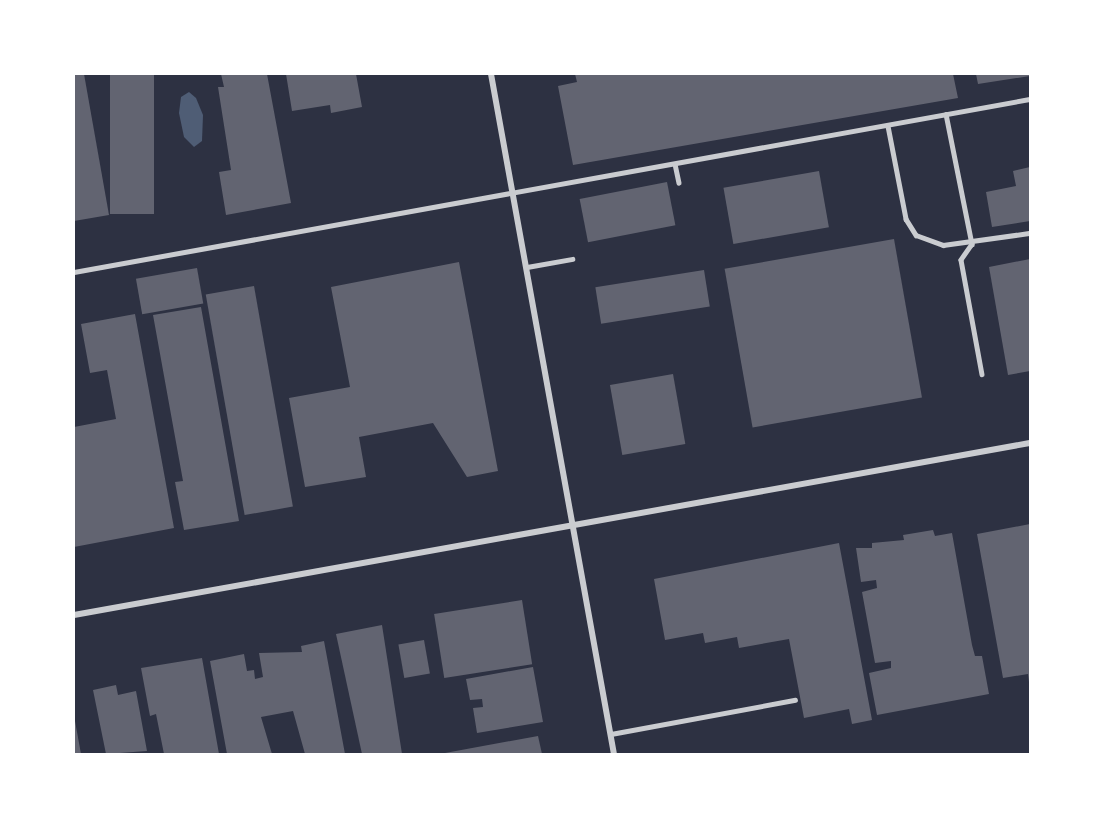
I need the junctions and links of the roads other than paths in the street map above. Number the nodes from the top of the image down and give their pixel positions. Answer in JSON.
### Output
{"nodes":[{"id":1,"x":491,"y":74,"type":"edge"},
{"id":2,"x":1030,"y":99,"type":"edge"},
{"id":3,"x":946,"y":114,"type":"junction"},
{"id":4,"x":888,"y":126,"type":"junction"},
{"id":5,"x":675,"y":164,"type":"junction"},
{"id":6,"x":679,"y":183,"type":"dead end"},
{"id":7,"x":513,"y":193,"type":"junction"},
{"id":8,"x":1030,"y":233,"type":"edge"},
{"id":9,"x":972,"y":244,"type":"junction"},
{"id":10,"x":572,"y":259,"type":"dead end"},
{"id":11,"x":527,"y":267,"type":"junction"},
{"id":12,"x":74,"y":272,"type":"edge"},
{"id":13,"x":982,"y":374,"type":"dead end"},
{"id":14,"x":1030,"y":443,"type":"edge"},
{"id":15,"x":573,"y":527,"type":"junction"},
{"id":16,"x":74,"y":615,"type":"edge"},
{"id":17,"x":795,"y":700,"type":"dead end"},
{"id":18,"x":611,"y":734,"type":"junction"},
{"id":19,"x":614,"y":754,"type":"edge"}],
"edges":[{"from":1,"to":7,"type":"street"},
{"from":2,"to":3,"type":"lane"},
{"from":3,"to":4,"type":"lane"},
{"from":3,"to":9,"type":"lane"},
{"from":4,"to":5,"type":"lane"},
{"from":4,"to":9,"type":"lane"},
{"from":5,"to":6,"type":"lane"},
{"from":5,"to":7,"type":"lane"},
{"from":7,"to":11,"type":"street"},
{"from":7,"to":12,"type":"lane"},
{"from":8,"to":9,"type":"lane"},
{"from":9,"to":13,"type":"lane"},
{"from":10,"to":11,"type":"lane"},
{"from":11,"to":15,"type":"street"},
{"from":14,"to":15,"type":"street"},
{"from":15,"to":16,"type":"street"},
{"from":15,"to":18,"type":"street"},
{"from":17,"to":18,"type":"lane"},
{"from":18,"to":19,"type":"street"}]}
